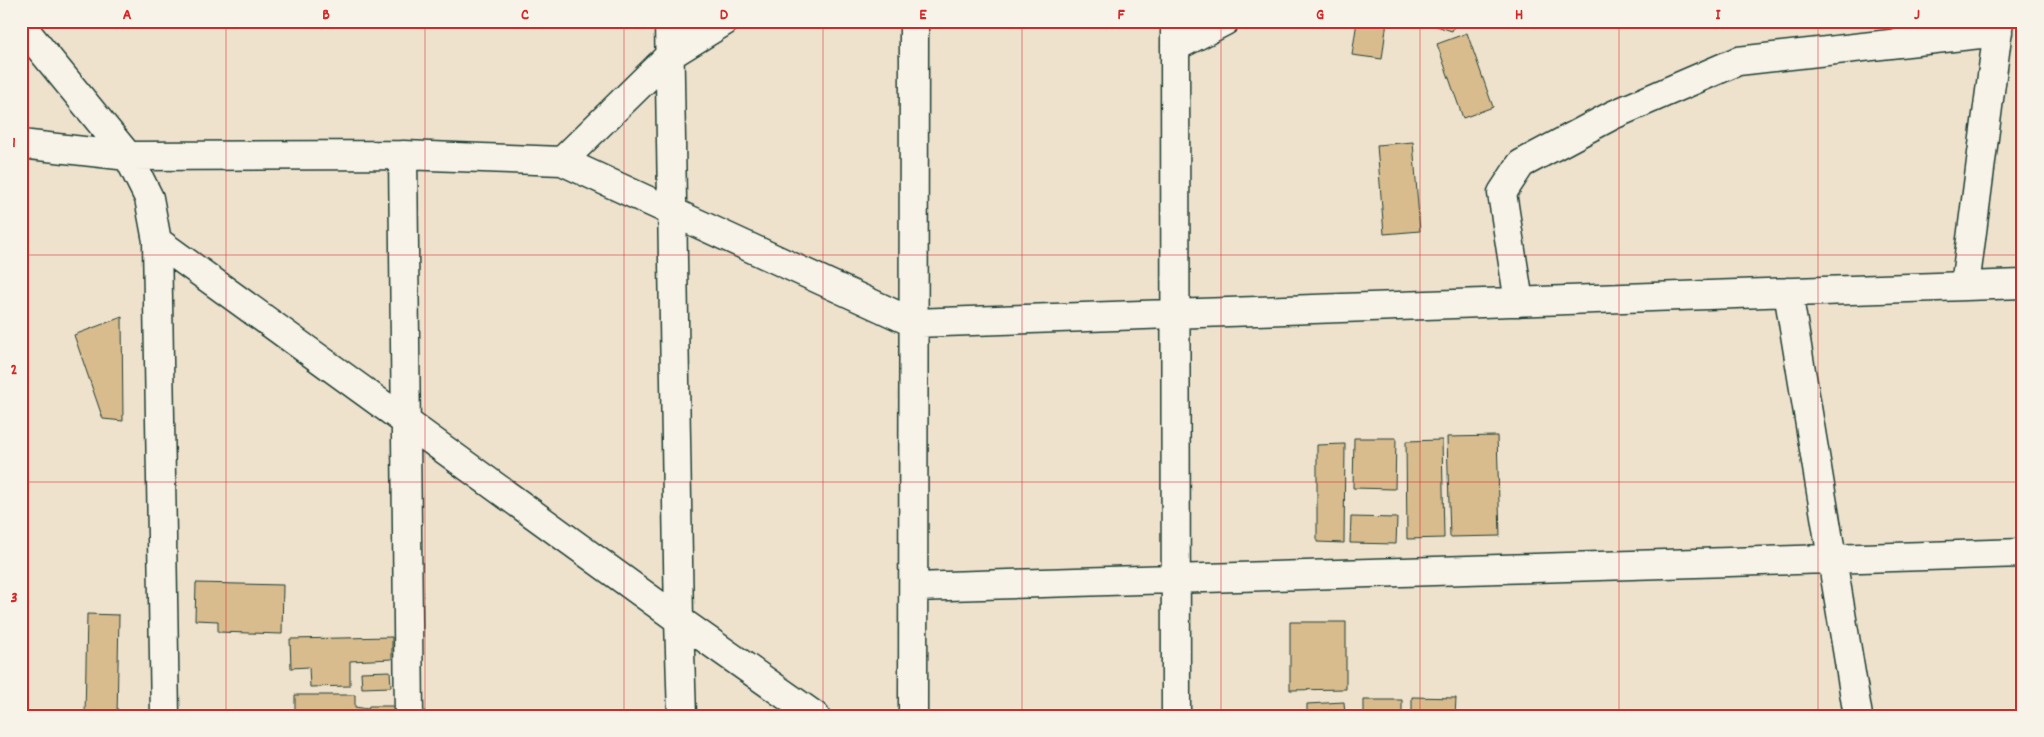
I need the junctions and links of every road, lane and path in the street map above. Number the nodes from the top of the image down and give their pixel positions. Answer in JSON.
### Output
{"nodes":[{"id":1,"x":669,"y":21,"type":"edge"},
{"id":2,"x":725,"y":21,"type":"edge"},
{"id":3,"x":914,"y":21,"type":"edge"},
{"id":4,"x":1225,"y":21,"type":"edge"},
{"id":5,"x":21,"y":25,"type":"edge"},
{"id":6,"x":1998,"y":27,"type":"edge"},
{"id":7,"x":1175,"y":34,"type":"edge"},
{"id":8,"x":670,"y":55,"type":"junction"},
{"id":9,"x":21,"y":144,"type":"edge"},
{"id":10,"x":403,"y":155,"type":"junction"},
{"id":11,"x":128,"y":156,"type":"junction"},
{"id":12,"x":562,"y":162,"type":"junction"},
{"id":13,"x":672,"y":212,"type":"junction"},
{"id":14,"x":157,"y":241,"type":"junction"},
{"id":15,"x":2023,"y":284,"type":"edge"},
{"id":16,"x":1965,"y":286,"type":"junction"},
{"id":17,"x":1788,"y":292,"type":"junction"},
{"id":18,"x":1519,"y":302,"type":"junction"},
{"id":19,"x":1176,"y":313,"type":"junction"},
{"id":20,"x":914,"y":323,"type":"junction"},
{"id":21,"x":406,"y":422,"type":"junction"},
{"id":22,"x":2023,"y":553,"type":"edge"},
{"id":23,"x":1832,"y":559,"type":"junction"},
{"id":24,"x":1176,"y":579,"type":"junction"},
{"id":25,"x":914,"y":587,"type":"junction"},
{"id":26,"x":678,"y":620,"type":"junction"},
{"id":27,"x":165,"y":716,"type":"edge"},
{"id":28,"x":410,"y":716,"type":"edge"},
{"id":29,"x":682,"y":716,"type":"edge"},
{"id":30,"x":814,"y":716,"type":"edge"},
{"id":31,"x":913,"y":716,"type":"edge"},
{"id":32,"x":1176,"y":716,"type":"edge"},
{"id":33,"x":1858,"y":716,"type":"edge"}],
"edges":[{"from":1,"to":8,"type":"street"},
{"from":2,"to":8,"type":"street"},
{"from":3,"to":20,"type":"street"},
{"from":4,"to":7,"type":"street"},
{"from":5,"to":11,"type":"street"},
{"from":6,"to":16,"type":"street"},
{"from":6,"to":18,"type":"street"},
{"from":7,"to":19,"type":"street"},
{"from":8,"to":12,"type":"street"},
{"from":8,"to":13,"type":"street"},
{"from":9,"to":11,"type":"street"},
{"from":10,"to":11,"type":"street"},
{"from":10,"to":12,"type":"street"},
{"from":10,"to":21,"type":"street"},
{"from":11,"to":14,"type":"street"},
{"from":12,"to":13,"type":"street"},
{"from":13,"to":20,"type":"street"},
{"from":13,"to":26,"type":"street"},
{"from":14,"to":21,"type":"street"},
{"from":14,"to":27,"type":"street"},
{"from":15,"to":16,"type":"street"},
{"from":16,"to":17,"type":"street"},
{"from":17,"to":18,"type":"street"},
{"from":17,"to":23,"type":"street"},
{"from":18,"to":19,"type":"street"},
{"from":19,"to":20,"type":"street"},
{"from":19,"to":24,"type":"street"},
{"from":20,"to":25,"type":"street"},
{"from":21,"to":26,"type":"street"},
{"from":21,"to":28,"type":"street"},
{"from":22,"to":23,"type":"street"},
{"from":23,"to":24,"type":"street"},
{"from":23,"to":33,"type":"street"},
{"from":24,"to":25,"type":"street"},
{"from":24,"to":32,"type":"street"},
{"from":25,"to":31,"type":"street"},
{"from":26,"to":29,"type":"street"},
{"from":26,"to":30,"type":"street"}]}
